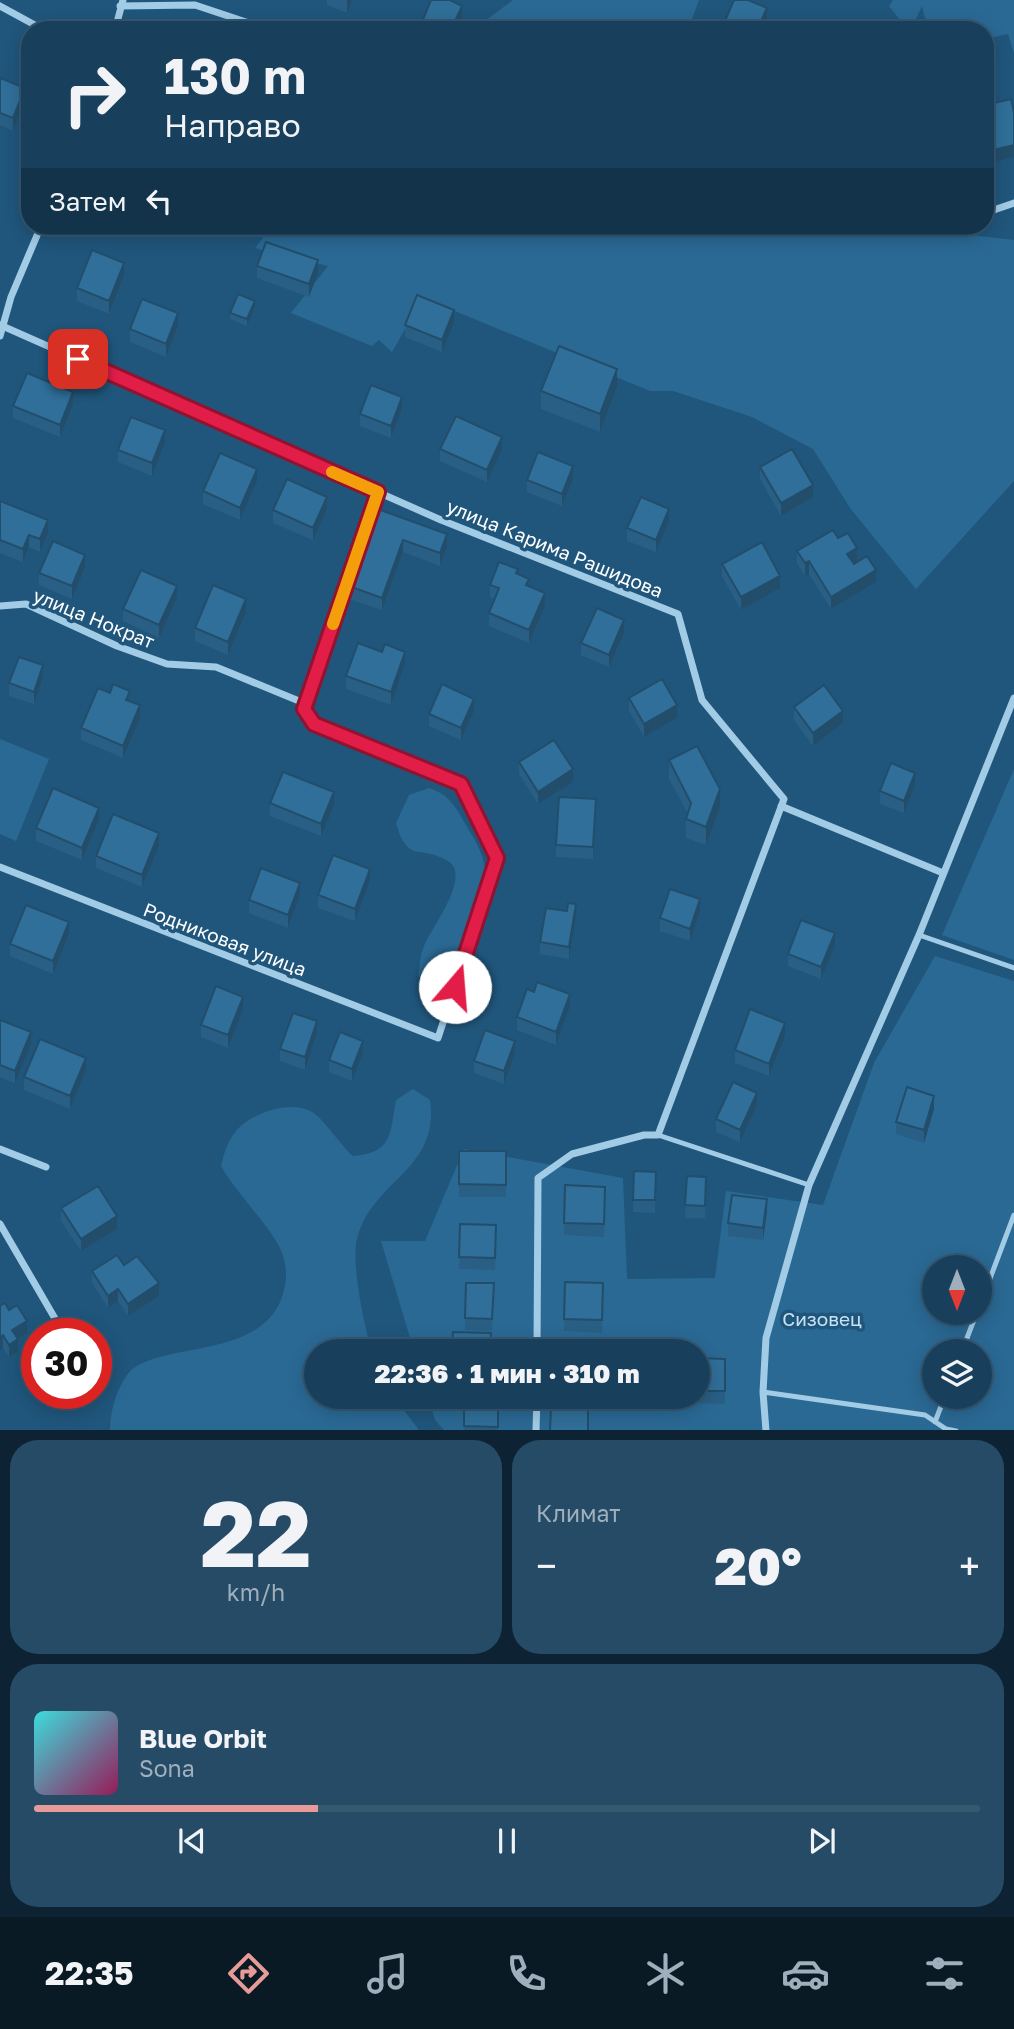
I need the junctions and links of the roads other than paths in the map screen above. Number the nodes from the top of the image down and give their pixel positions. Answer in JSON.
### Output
{"nodes":[{"id":1,"x":122,"y":3,"type":"edge"},
{"id":2,"x":0,"y":6,"type":"edge"},
{"id":3,"x":28,"y":21,"type":"edge"},
{"id":4,"x":117,"y":21,"type":"edge"},
{"id":5,"x":243,"y":21,"type":"edge"},
{"id":6,"x":1014,"y":203,"type":"edge"},
{"id":7,"x":994,"y":210,"type":"edge"},
{"id":8,"x":37,"y":235,"type":"edge"},
{"id":9,"x":2,"y":326,"type":"edge"},
{"id":10,"x":0,"y":335,"type":"edge"},
{"id":11,"x":378,"y":492,"type":"junction"},
{"id":12,"x":0,"y":606,"type":"edge"},
{"id":13,"x":1014,"y":698,"type":"edge"},
{"id":14,"x":304,"y":709,"type":"junction"},
{"id":15,"x":781,"y":806,"type":"junction"},
{"id":16,"x":0,"y":867,"type":"edge"},
{"id":17,"x":943,"y":873,"type":"junction"},
{"id":18,"x":919,"y":935,"type":"junction"},
{"id":19,"x":1014,"y":968,"type":"edge"},
{"id":20,"x":438,"y":1038,"type":"joint"},
{"id":21,"x":658,"y":1135,"type":"junction"},
{"id":22,"x":0,"y":1149,"type":"edge"},
{"id":23,"x":46,"y":1167,"type":"dead end"},
{"id":24,"x":809,"y":1185,"type":"junction"},
{"id":25,"x":1014,"y":1216,"type":"edge"},
{"id":26,"x":0,"y":1224,"type":"edge"},
{"id":27,"x":992,"y":1274,"type":"edge"},
{"id":28,"x":55,"y":1318,"type":"edge"},
{"id":29,"x":537,"y":1339,"type":"edge"},
{"id":30,"x":763,"y":1392,"type":"junction"},
{"id":31,"x":537,"y":1409,"type":"edge"},
{"id":32,"x":940,"y":1409,"type":"edge"},
{"id":33,"x":935,"y":1422,"type":"junction"},
{"id":34,"x":536,"y":1430,"type":"edge"},
{"id":35,"x":766,"y":1430,"type":"edge"},
{"id":36,"x":957,"y":1430,"type":"edge"}],
"edges":[{"from":1,"to":4,"type":"street"},
{"from":1,"to":5,"type":"street"},
{"from":2,"to":3,"type":"street"},
{"from":6,"to":7,"type":"street"},
{"from":8,"to":9,"type":"street"},
{"from":9,"to":10,"type":"street"},
{"from":9,"to":11,"type":"street","name":"улица Карима Рашидова"},
{"from":11,"to":14,"type":"lane"},
{"from":11,"to":15,"type":"street","name":"улица Карима Рашидова"},
{"from":12,"to":14,"type":"street","name":"улица Нократ"},
{"from":13,"to":17,"type":"street"},
{"from":14,"to":20,"type":"street","name":"улица Нократ"},
{"from":15,"to":17,"type":"street"},
{"from":15,"to":21,"type":"street"},
{"from":16,"to":20,"type":"street","name":"Родниковая улица"},
{"from":17,"to":18,"type":"street"},
{"from":18,"to":19,"type":"lane"},
{"from":18,"to":24,"type":"street"},
{"from":21,"to":24,"type":"lane"},
{"from":21,"to":29,"type":"street"},
{"from":22,"to":23,"type":"street"},
{"from":24,"to":30,"type":"street"},
{"from":25,"to":27,"type":"lane"},
{"from":26,"to":28,"type":"street"},
{"from":30,"to":33,"type":"lane"},
{"from":30,"to":35,"type":"street"},
{"from":31,"to":34,"type":"street"},
{"from":32,"to":33,"type":"lane"},
{"from":33,"to":36,"type":"lane"}]}
